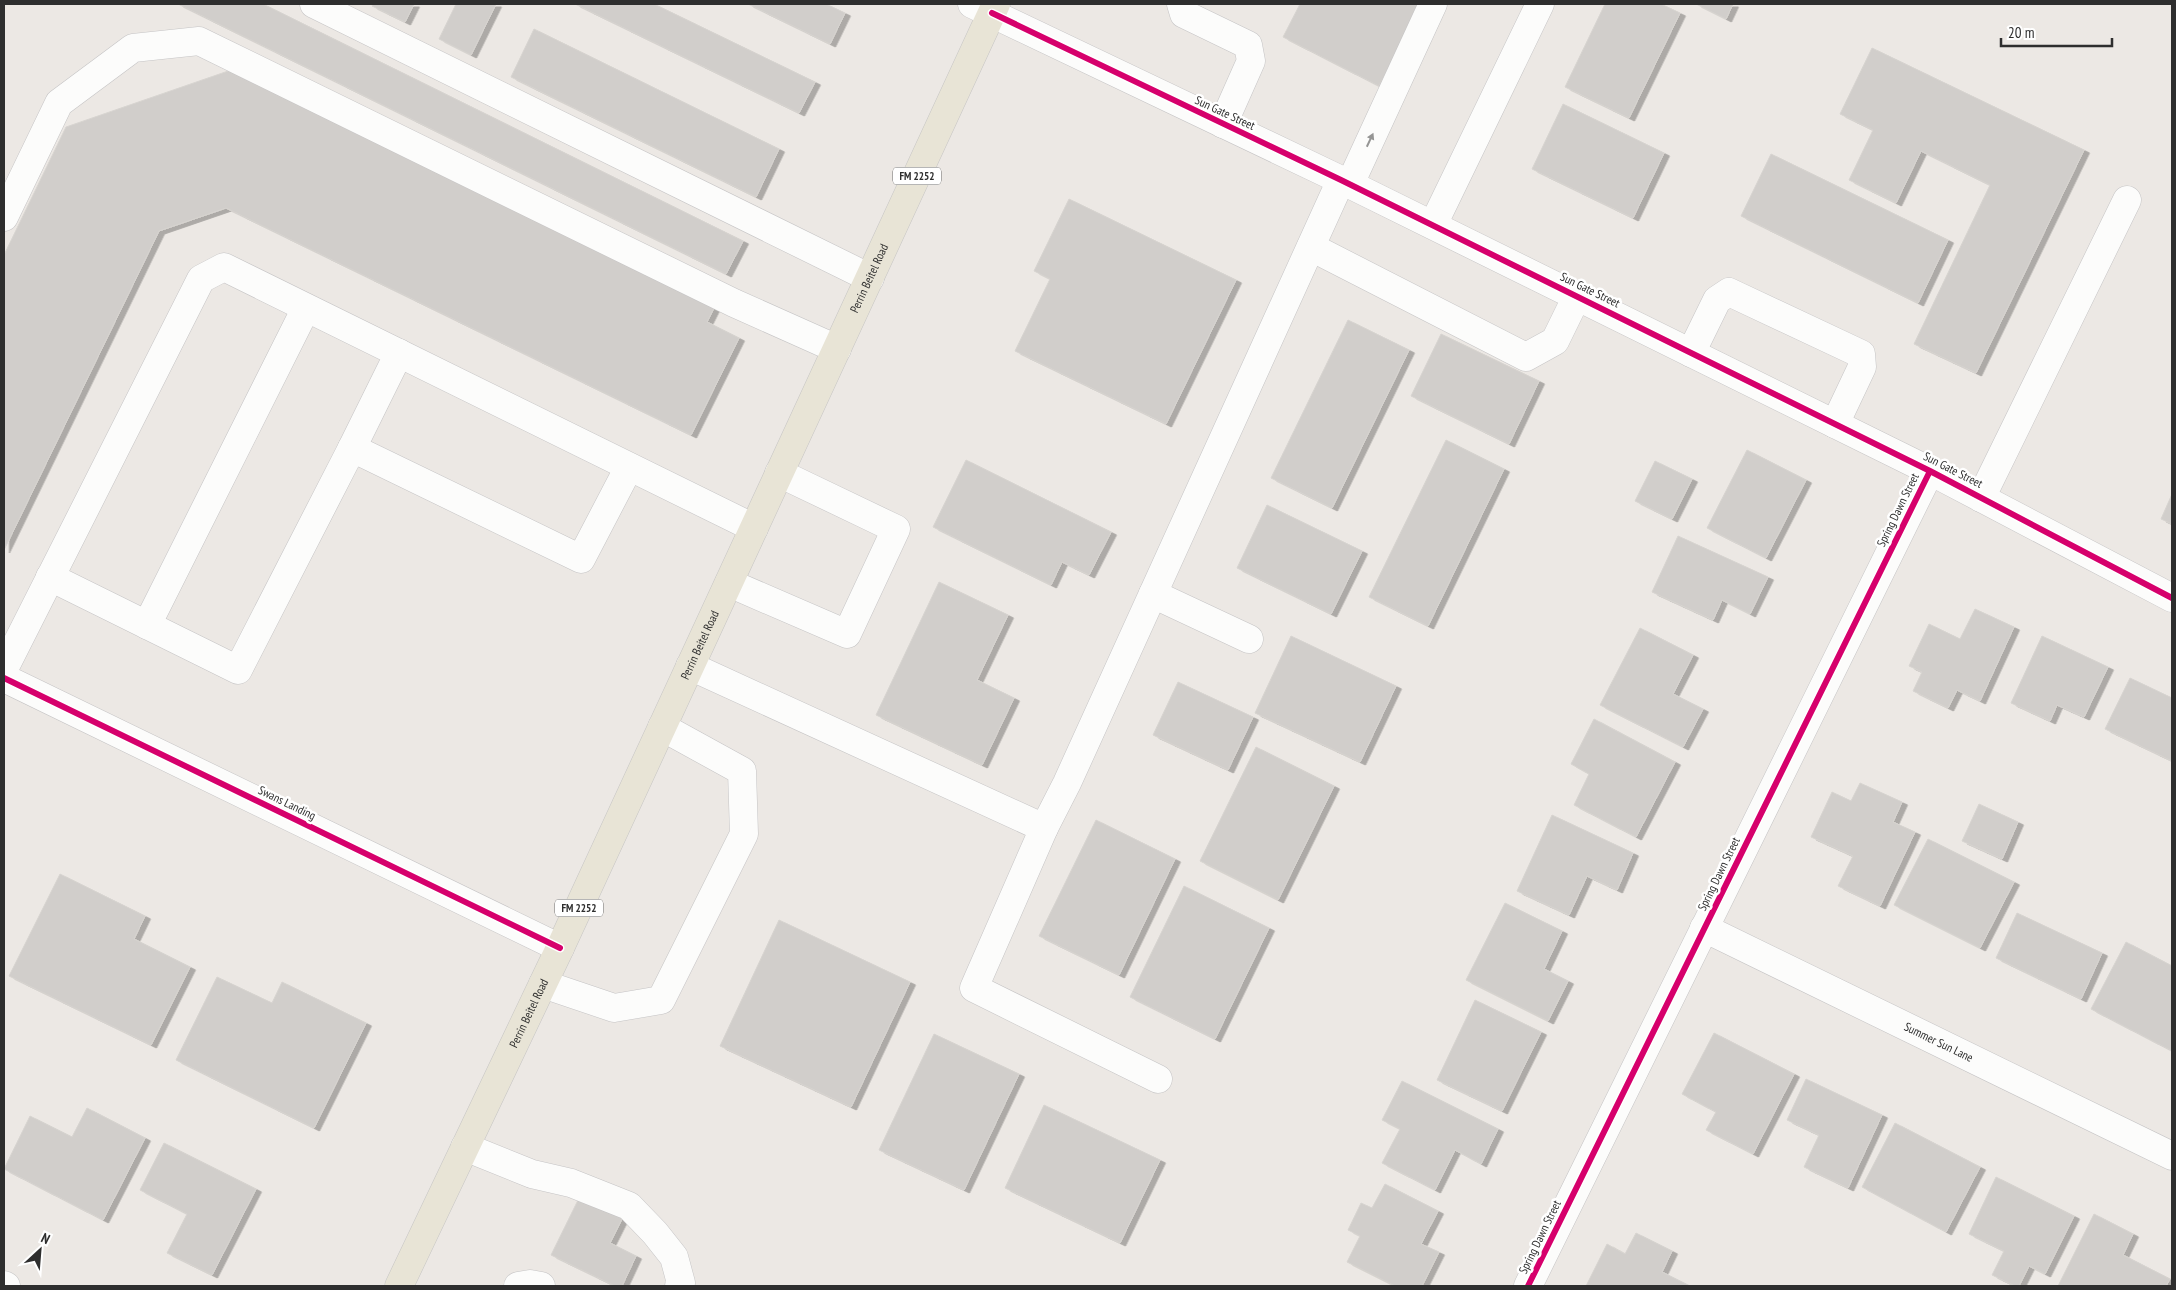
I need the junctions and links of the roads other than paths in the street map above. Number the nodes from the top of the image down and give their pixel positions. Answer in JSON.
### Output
{"nodes":[{"id":1,"x":314,"y":4,"type":"edge"},
{"id":2,"x":1181,"y":4,"type":"edge"},
{"id":3,"x":1433,"y":4,"type":"edge"},
{"id":4,"x":1540,"y":4,"type":"edge"},
{"id":5,"x":987,"y":7,"type":"edge"},
{"id":6,"x":1222,"y":124,"type":"junction"},
{"id":7,"x":1346,"y":182,"type":"junction"},
{"id":8,"x":2127,"y":200,"type":"dead end"},
{"id":9,"x":4,"y":217,"type":"edge"},
{"id":10,"x":1433,"y":226,"type":"junction"},
{"id":11,"x":1311,"y":247,"type":"junction"},
{"id":12,"x":870,"y":278,"type":"junction"},
{"id":13,"x":1577,"y":296,"type":"junction"},
{"id":14,"x":306,"y":308,"type":"junction"},
{"id":15,"x":837,"y":349,"type":"junction"},
{"id":16,"x":399,"y":353,"type":"junction"},
{"id":17,"x":1691,"y":353,"type":"junction"},
{"id":18,"x":1835,"y":424,"type":"junction"},
{"id":19,"x":352,"y":448,"type":"junction"},
{"id":20,"x":629,"y":466,"type":"junction"},
{"id":21,"x":1930,"y":471,"type":"junction"},
{"id":22,"x":780,"y":472,"type":"junction"},
{"id":23,"x":1980,"y":498,"type":"junction"},
{"id":24,"x":754,"y":528,"type":"junction"},
{"id":25,"x":50,"y":577,"type":"junction"},
{"id":26,"x":729,"y":583,"type":"junction"},
{"id":27,"x":1153,"y":594,"type":"junction"},
{"id":28,"x":2172,"y":598,"type":"edge"},
{"id":29,"x":147,"y":625,"type":"junction"},
{"id":30,"x":1249,"y":640,"type":"dead end"},
{"id":31,"x":690,"y":666,"type":"junction"},
{"id":32,"x":4,"y":669,"type":"edge"},
{"id":33,"x":4,"y":678,"type":"edge"},
{"id":34,"x":662,"y":727,"type":"junction"},
{"id":35,"x":1044,"y":828,"type":"junction"},
{"id":36,"x":1704,"y":928,"type":"junction"},
{"id":37,"x":560,"y":948,"type":"junction"},
{"id":38,"x":544,"y":984,"type":"junction"},
{"id":39,"x":1158,"y":1079,"type":"dead end"},
{"id":40,"x":466,"y":1147,"type":"junction"},
{"id":41,"x":2172,"y":1156,"type":"edge"},
{"id":42,"x":406,"y":1284,"type":"edge"},
{"id":43,"x":518,"y":1286,"type":"edge"},
{"id":44,"x":541,"y":1286,"type":"edge"},
{"id":45,"x":680,"y":1286,"type":"edge"},
{"id":46,"x":1528,"y":1286,"type":"edge"}],
"edges":[{"from":1,"to":12,"type":"street"},
{"from":2,"to":6,"type":"street"},
{"from":7,"to":3,"type":"street","one_way":true},
{"from":4,"to":10,"type":"street"},
{"from":5,"to":6,"type":"street","name":"Sun Gate Street"},
{"from":5,"to":12,"type":"main road","name":"Perrin Beitel Road","number":"FM 2252"},
{"from":6,"to":7,"type":"street","name":"Sun Gate Street"},
{"from":7,"to":10,"type":"street","name":"Sun Gate Street"},
{"from":7,"to":11,"type":"street"},
{"from":8,"to":23,"type":"street"},
{"from":9,"to":15,"type":"street"},
{"from":10,"to":13,"type":"street","name":"Sun Gate Street"},
{"from":11,"to":13,"type":"street"},
{"from":11,"to":27,"type":"street"},
{"from":12,"to":15,"type":"main road","name":"Perrin Beitel Road","number":"FM 2252"},
{"from":13,"to":17,"type":"street","name":"Sun Gate Street"},
{"from":14,"to":16,"type":"street"},
{"from":14,"to":25,"type":"street"},
{"from":14,"to":29,"type":"street"},
{"from":15,"to":22,"type":"main road","name":"Perrin Beitel Road","number":"FM 2252"},
{"from":16,"to":19,"type":"street"},
{"from":16,"to":20,"type":"street"},
{"from":17,"to":18,"type":"street","name":"Sun Gate Street"},
{"from":17,"to":18,"type":"street"},
{"from":18,"to":21,"type":"street","name":"Sun Gate Street"},
{"from":19,"to":20,"type":"street"},
{"from":19,"to":29,"type":"street"},
{"from":20,"to":24,"type":"street"},
{"from":21,"to":23,"type":"street","name":"Sun Gate Street"},
{"from":21,"to":36,"type":"street","name":"Spring Dawn Street"},
{"from":22,"to":24,"type":"main road","name":"Perrin Beitel Road","number":"FM 2252"},
{"from":22,"to":26,"type":"street"},
{"from":23,"to":28,"type":"street","name":"Sun Gate Street"},
{"from":24,"to":26,"type":"main road","name":"Perrin Beitel Road","number":"FM 2252"},
{"from":25,"to":29,"type":"street"},
{"from":25,"to":32,"type":"street"},
{"from":26,"to":31,"type":"main road","name":"Perrin Beitel Road","number":"FM 2252"},
{"from":27,"to":30,"type":"street"},
{"from":27,"to":35,"type":"street"},
{"from":31,"to":34,"type":"main road","name":"Perrin Beitel Road","number":"FM 2252"},
{"from":31,"to":35,"type":"street"},
{"from":33,"to":37,"type":"street","name":"Swans Landing"},
{"from":34,"to":37,"type":"main road","name":"Perrin Beitel Road","number":"FM 2252"},
{"from":34,"to":38,"type":"street"},
{"from":35,"to":39,"type":"street"},
{"from":36,"to":41,"type":"street","name":"Summer Sun Lane"},
{"from":36,"to":46,"type":"street","name":"Spring Dawn Street"},
{"from":37,"to":38,"type":"main road","name":"Perrin Beitel Road","number":"FM 2252"},
{"from":38,"to":40,"type":"main road","name":"Perrin Beitel Road","number":"FM 2252"},
{"from":40,"to":42,"type":"main road","name":"Perrin Beitel Road","number":"FM 2252"},
{"from":40,"to":45,"type":"street"},
{"from":43,"to":44,"type":"street"}]}
